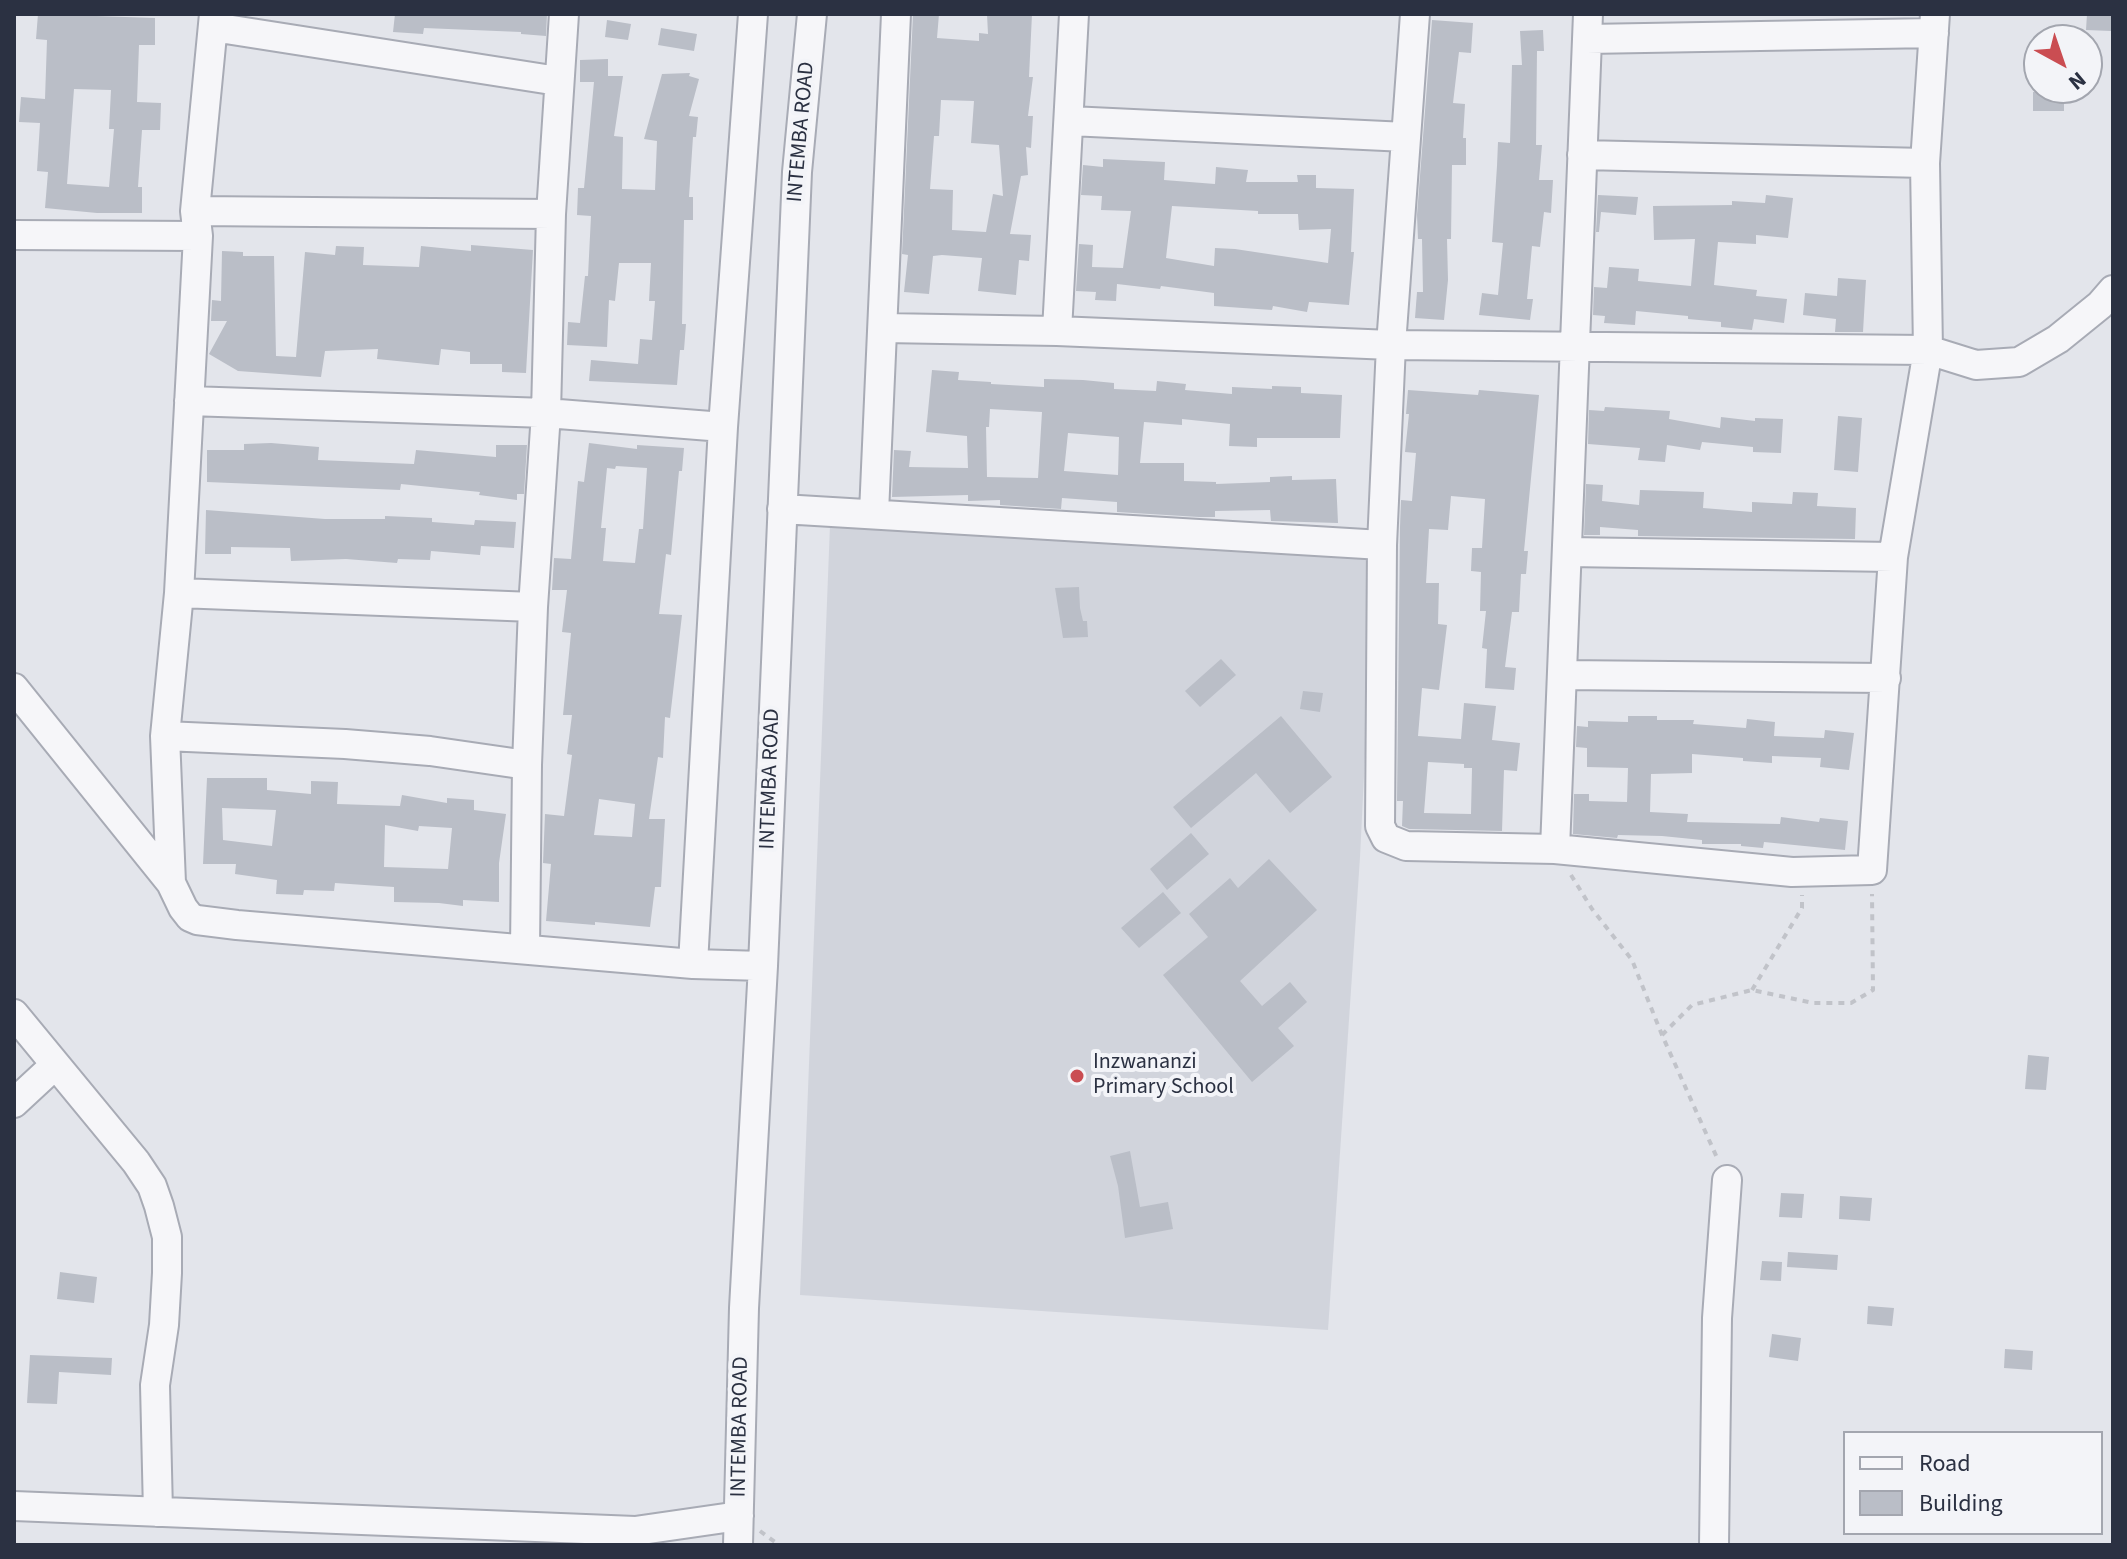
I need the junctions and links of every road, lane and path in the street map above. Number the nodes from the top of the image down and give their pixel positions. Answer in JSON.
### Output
{"nodes":[{"id":1,"x":564,"y":14,"type":"edge"},
{"id":2,"x":753,"y":14,"type":"edge"},
{"id":3,"x":812,"y":14,"type":"edge"},
{"id":4,"x":896,"y":14,"type":"edge"},
{"id":5,"x":1074,"y":14,"type":"edge"},
{"id":6,"x":1415,"y":14,"type":"edge"},
{"id":7,"x":213,"y":20,"type":"edge"},
{"id":8,"x":1935,"y":24,"type":"edge"},
{"id":9,"x":1587,"y":26,"type":"edge"},
{"id":10,"x":558,"y":81,"type":"junction"},
{"id":11,"x":1070,"y":121,"type":"junction"},
{"id":12,"x":1406,"y":137,"type":"junction"},
{"id":13,"x":1582,"y":155,"type":"junction"},
{"id":14,"x":1925,"y":163,"type":"junction"},
{"id":15,"x":551,"y":214,"type":"junction"},
{"id":16,"x":196,"y":223,"type":"junction"},
{"id":17,"x":14,"y":235,"type":"edge"},
{"id":18,"x":2113,"y":290,"type":"edge"},
{"id":19,"x":884,"y":328,"type":"junction"},
{"id":20,"x":1057,"y":331,"type":"junction"},
{"id":21,"x":1391,"y":345,"type":"junction"},
{"id":22,"x":1573,"y":347,"type":"junction"},
{"id":23,"x":1928,"y":350,"type":"junction"},
{"id":24,"x":189,"y":401,"type":"junction"},
{"id":25,"x":546,"y":413,"type":"junction"},
{"id":26,"x":723,"y":427,"type":"junction"},
{"id":27,"x":782,"y":509,"type":"junction"},
{"id":28,"x":874,"y":513,"type":"junction"},
{"id":29,"x":1382,"y":545,"type":"junction"},
{"id":30,"x":1568,"y":552,"type":"junction"},
{"id":31,"x":1893,"y":557,"type":"junction"},
{"id":32,"x":179,"y":593,"type":"junction"},
{"id":33,"x":533,"y":607,"type":"junction"},
{"id":34,"x":1562,"y":675,"type":"junction"},
{"id":35,"x":1886,"y":678,"type":"junction"},
{"id":36,"x":14,"y":688,"type":"edge"},
{"id":37,"x":165,"y":736,"type":"junction"},
{"id":38,"x":527,"y":765,"type":"junction"},
{"id":39,"x":1555,"y":849,"type":"junction"},
{"id":40,"x":1872,"y":870,"type":"junction"},
{"id":41,"x":1792,"y":872,"type":"junction"},
{"id":42,"x":171,"y":883,"type":"junction"},
{"id":43,"x":525,"y":949,"type":"junction"},
{"id":44,"x":693,"y":964,"type":"junction"},
{"id":45,"x":763,"y":966,"type":"junction"},
{"id":46,"x":1752,"y":990,"type":"junction"},
{"id":47,"x":14,"y":1014,"type":"edge"},
{"id":48,"x":1662,"y":1035,"type":"junction"},
{"id":49,"x":55,"y":1065,"type":"junction"},
{"id":50,"x":14,"y":1103,"type":"edge"},
{"id":51,"x":1727,"y":1180,"type":"joint"},
{"id":52,"x":14,"y":1506,"type":"edge"},
{"id":53,"x":158,"y":1512,"type":"junction"},
{"id":54,"x":739,"y":1516,"type":"junction"},
{"id":55,"x":635,"y":1538,"type":"edge"},
{"id":56,"x":738,"y":1545,"type":"edge"},
{"id":57,"x":1714,"y":1545,"type":"edge"}],
"edges":[{"from":1,"to":10,"type":"street"},
{"from":2,"to":26,"type":"street"},
{"from":3,"to":27,"type":"street","name":"INTEMBA ROAD"},
{"from":4,"to":19,"type":"street"},
{"from":5,"to":11,"type":"street"},
{"from":6,"to":12,"type":"street"},
{"from":7,"to":10,"type":"street"},
{"from":7,"to":16,"type":"street"},
{"from":8,"to":9,"type":"street"},
{"from":8,"to":14,"type":"street"},
{"from":9,"to":13,"type":"street"},
{"from":10,"to":15,"type":"street"},
{"from":11,"to":12,"type":"street"},
{"from":11,"to":20,"type":"street"},
{"from":12,"to":21,"type":"street"},
{"from":13,"to":14,"type":"street"},
{"from":13,"to":22,"type":"street"},
{"from":14,"to":23,"type":"street"},
{"from":15,"to":16,"type":"street"},
{"from":15,"to":25,"type":"street"},
{"from":16,"to":17,"type":"street"},
{"from":16,"to":24,"type":"street"},
{"from":18,"to":23,"type":"street"},
{"from":19,"to":20,"type":"street"},
{"from":19,"to":28,"type":"street"},
{"from":20,"to":21,"type":"street"},
{"from":21,"to":22,"type":"street"},
{"from":21,"to":29,"type":"street"},
{"from":22,"to":23,"type":"street"},
{"from":22,"to":30,"type":"street"},
{"from":23,"to":31,"type":"street"},
{"from":24,"to":25,"type":"street"},
{"from":24,"to":32,"type":"street"},
{"from":25,"to":26,"type":"street"},
{"from":25,"to":33,"type":"street"},
{"from":26,"to":44,"type":"street"},
{"from":27,"to":28,"type":"street"},
{"from":27,"to":45,"type":"street","name":"INTEMBA ROAD"},
{"from":28,"to":29,"type":"street"},
{"from":29,"to":39,"type":"street"},
{"from":30,"to":31,"type":"street"},
{"from":30,"to":34,"type":"street"},
{"from":31,"to":35,"type":"street"},
{"from":32,"to":33,"type":"street"},
{"from":32,"to":37,"type":"street"},
{"from":33,"to":38,"type":"street"},
{"from":34,"to":35,"type":"street"},
{"from":34,"to":39,"type":"street"},
{"from":35,"to":40,"type":"street"},
{"from":36,"to":42,"type":"street"},
{"from":37,"to":38,"type":"street"},
{"from":37,"to":42,"type":"street"},
{"from":38,"to":43,"type":"street"},
{"from":39,"to":41,"type":"street"},
{"from":39,"to":48,"type":"path"},
{"from":40,"to":41,"type":"street"},
{"from":40,"to":46,"type":"path"},
{"from":41,"to":46,"type":"path"},
{"from":42,"to":43,"type":"street"},
{"from":43,"to":44,"type":"street"},
{"from":44,"to":45,"type":"street"},
{"from":45,"to":54,"type":"street","name":"INTEMBA ROAD"},
{"from":46,"to":48,"type":"path"},
{"from":47,"to":49,"type":"street"},
{"from":48,"to":51,"type":"path"},
{"from":49,"to":50,"type":"street"},
{"from":49,"to":53,"type":"street"},
{"from":51,"to":57,"type":"street"},
{"from":52,"to":53,"type":"street"},
{"from":53,"to":55,"type":"street"},
{"from":54,"to":55,"type":"street"},
{"from":54,"to":56,"type":"street","name":"INTEMBA ROAD"}]}
